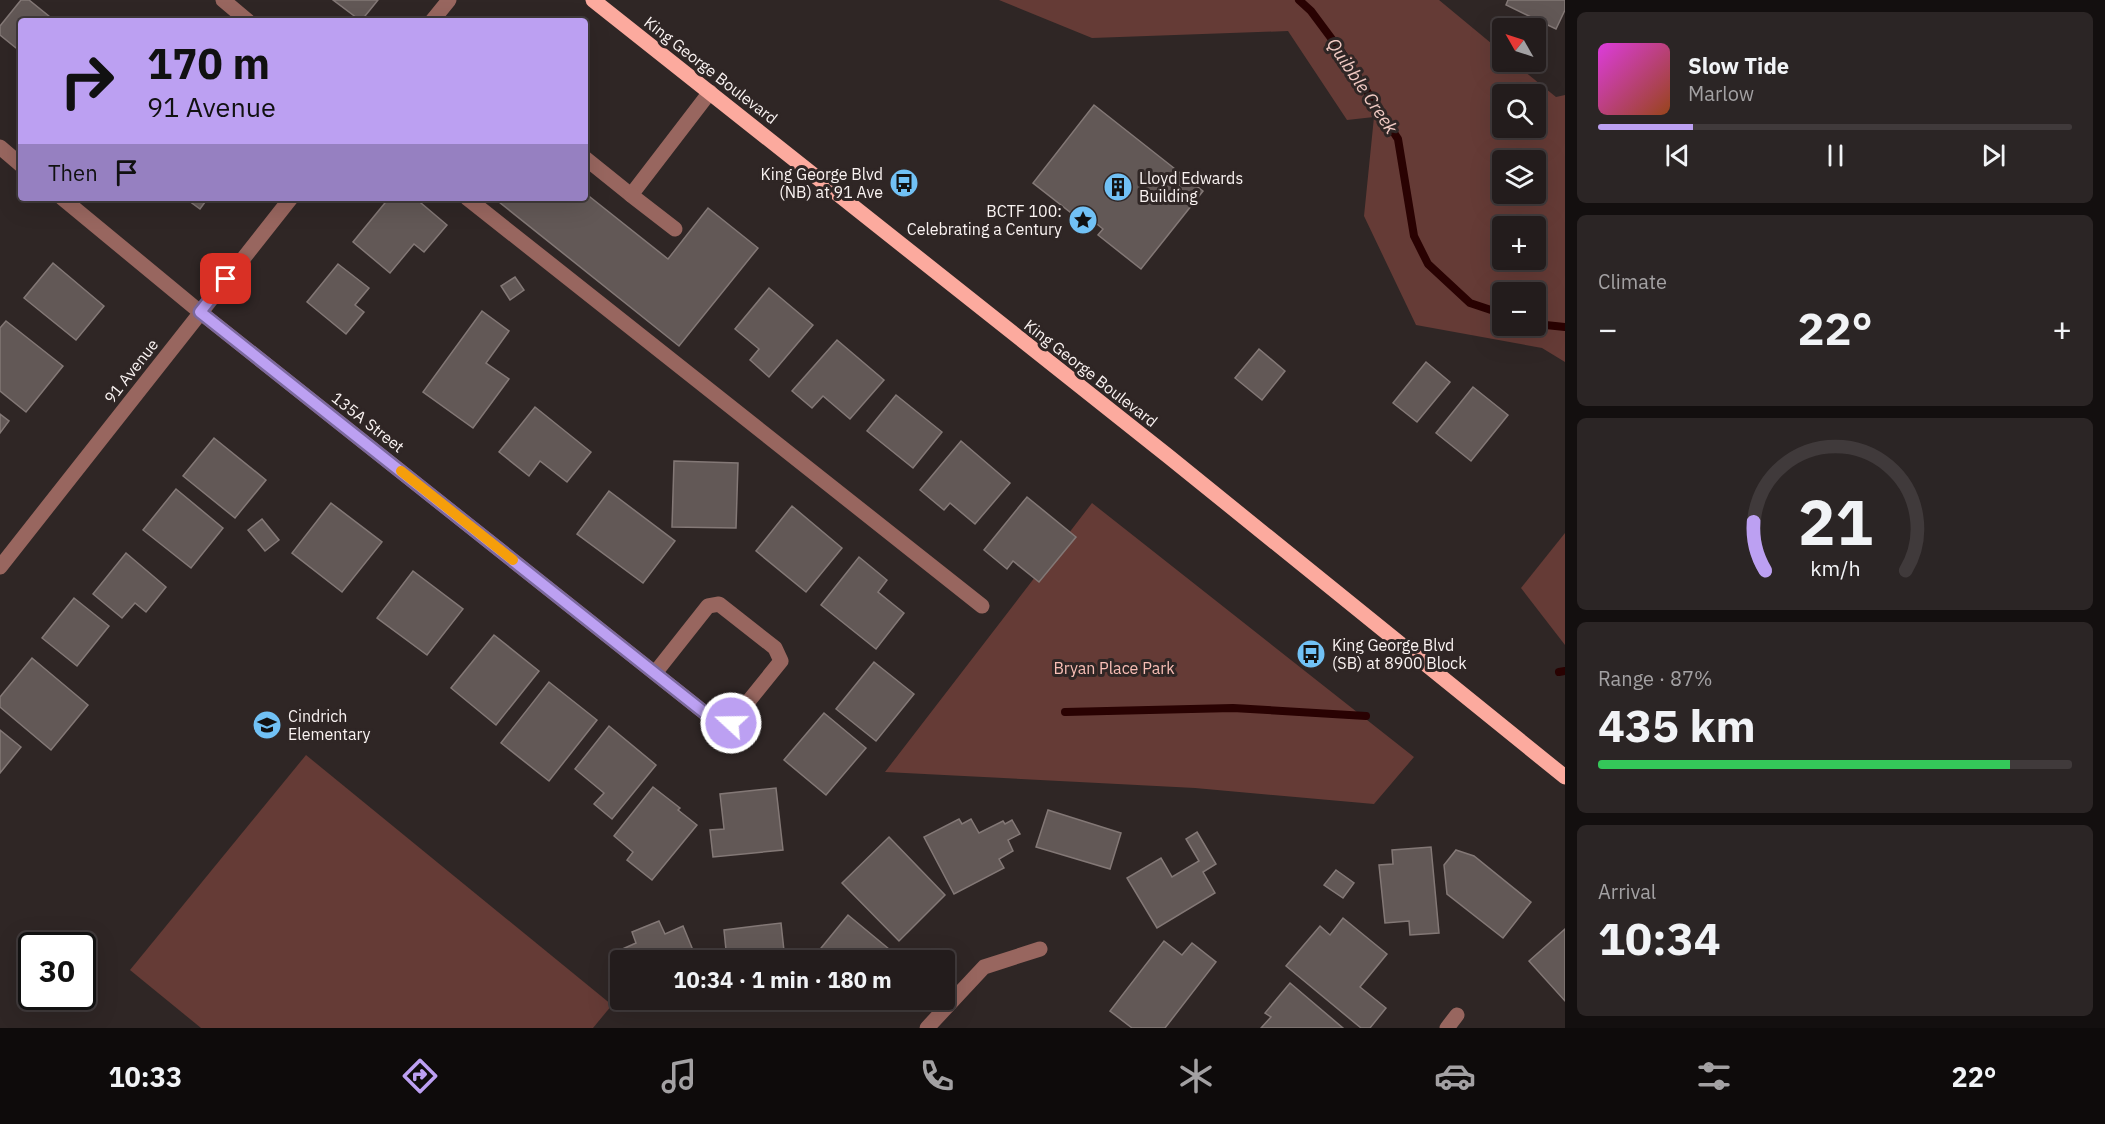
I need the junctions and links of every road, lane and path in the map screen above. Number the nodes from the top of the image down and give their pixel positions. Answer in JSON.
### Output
{"nodes":[{"id":1,"x":223,"y":0,"type":"edge"},
{"id":2,"x":449,"y":0,"type":"edge"},
{"id":3,"x":593,"y":0,"type":"edge"},
{"id":4,"x":244,"y":18,"type":"edge"},
{"id":5,"x":434,"y":18,"type":"edge"},
{"id":6,"x":710,"y":92,"type":"junction"},
{"id":7,"x":0,"y":147,"type":"edge"},
{"id":8,"x":588,"y":160,"type":"edge"},
{"id":9,"x":18,"y":162,"type":"edge"},
{"id":10,"x":631,"y":195,"type":"junction"},
{"id":11,"x":66,"y":201,"type":"edge"},
{"id":12,"x":289,"y":201,"type":"edge"},
{"id":13,"x":470,"y":201,"type":"edge"},
{"id":14,"x":675,"y":229,"type":"dead end"},
{"id":15,"x":200,"y":312,"type":"junction"},
{"id":16,"x":0,"y":567,"type":"edge"},
{"id":17,"x":982,"y":606,"type":"dead end"},
{"id":18,"x":655,"y":673,"type":"junction"},
{"id":19,"x":1565,"y":777,"type":"edge"},
{"id":20,"x":1040,"y":949,"type":"dead end"},
{"id":21,"x":1457,"y":1015,"type":"dead end"},
{"id":22,"x":927,"y":1028,"type":"edge"},
{"id":23,"x":1447,"y":1028,"type":"edge"}],
"edges":[{"from":1,"to":4,"type":"street"},
{"from":2,"to":5,"type":"street"},
{"from":3,"to":6,"type":"main road","name":"King George Boulevard"},
{"from":6,"to":10,"type":"street"},
{"from":6,"to":19,"type":"main road","name":"King George Boulevard"},
{"from":7,"to":9,"type":"street"},
{"from":8,"to":10,"type":"street"},
{"from":10,"to":14,"type":"street"},
{"from":11,"to":15,"type":"street","name":"135A Street"},
{"from":12,"to":15,"type":"street","name":"91 Avenue"},
{"from":13,"to":17,"type":"street"},
{"from":15,"to":16,"type":"street","name":"91 Avenue"},
{"from":15,"to":18,"type":"street","name":"135A Street"},
{"from":18,"to":18,"type":"street","name":"135A Street"},
{"from":20,"to":22,"type":"street"},
{"from":21,"to":23,"type":"street"}]}
